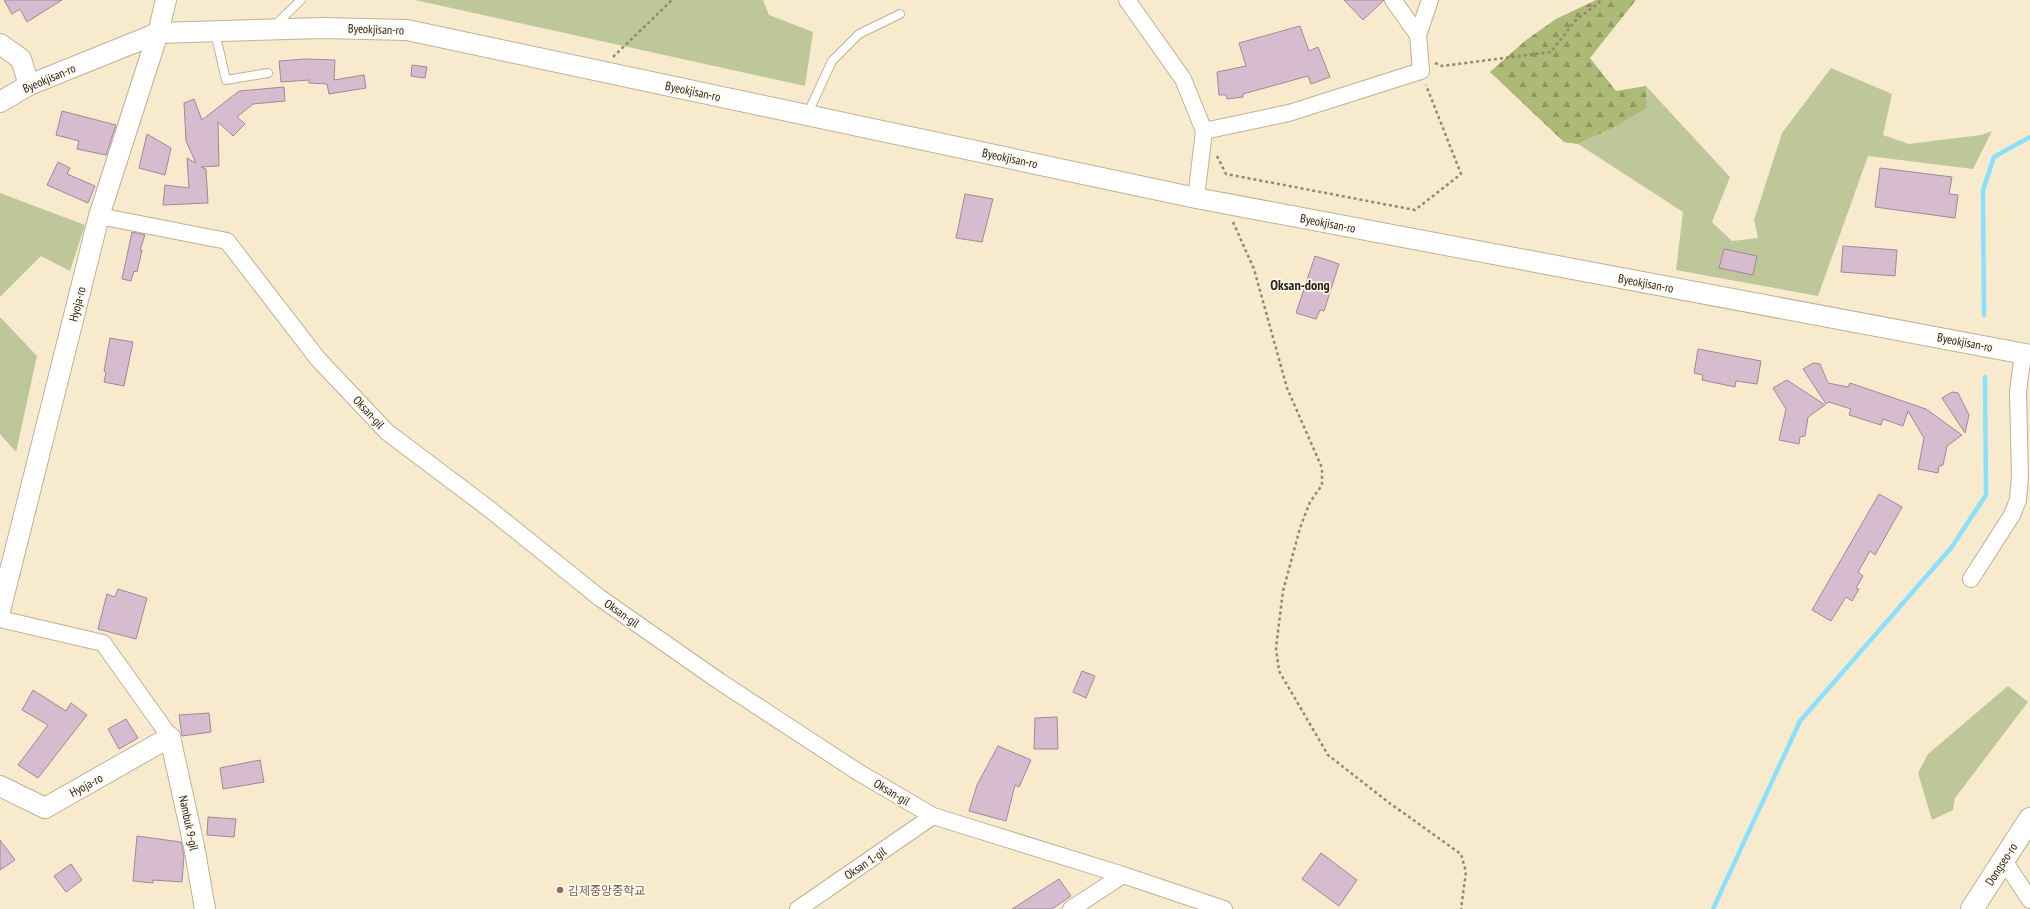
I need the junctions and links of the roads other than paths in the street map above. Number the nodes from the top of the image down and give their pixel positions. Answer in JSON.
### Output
{"nodes":[{"id":1,"x":166,"y":0,"type":"edge"},
{"id":2,"x":301,"y":0,"type":"edge"},
{"id":3,"x":1127,"y":0,"type":"edge"},
{"id":4,"x":1393,"y":0,"type":"edge"},
{"id":5,"x":1430,"y":0,"type":"edge"},
{"id":6,"x":900,"y":14,"type":"dead end"},
{"id":7,"x":270,"y":29,"type":"junction"},
{"id":8,"x":214,"y":31,"type":"junction"},
{"id":9,"x":158,"y":34,"type":"junction"},
{"id":10,"x":1418,"y":35,"type":"junction"},
{"id":11,"x":0,"y":44,"type":"edge"},
{"id":12,"x":268,"y":73,"type":"dead end"},
{"id":13,"x":29,"y":85,"type":"junction"},
{"id":14,"x":0,"y":102,"type":"edge"},
{"id":15,"x":806,"y":115,"type":"junction"},
{"id":16,"x":1204,"y":131,"type":"junction"},
{"id":17,"x":1196,"y":198,"type":"junction"},
{"id":18,"x":99,"y":216,"type":"junction"},
{"id":19,"x":2026,"y":354,"type":"edge"},
{"id":20,"x":1971,"y":579,"type":"dead end"},
{"id":21,"x":0,"y":611,"type":"edge"},
{"id":22,"x":0,"y":619,"type":"edge"},
{"id":23,"x":170,"y":737,"type":"junction"},
{"id":24,"x":0,"y":786,"type":"edge"},
{"id":25,"x":933,"y":816,"type":"junction"},
{"id":26,"x":2030,"y":819,"type":"edge"},
{"id":27,"x":2003,"y":859,"type":"junction"},
{"id":28,"x":1123,"y":875,"type":"junction"},
{"id":29,"x":1182,"y":894,"type":"junction"},
{"id":30,"x":2030,"y":900,"type":"edge"},
{"id":31,"x":205,"y":909,"type":"edge"},
{"id":32,"x":798,"y":909,"type":"edge"},
{"id":33,"x":1071,"y":909,"type":"edge"},
{"id":34,"x":1188,"y":909,"type":"edge"},
{"id":35,"x":1224,"y":909,"type":"edge"},
{"id":36,"x":1972,"y":909,"type":"edge"}],
"edges":[{"from":1,"to":9,"type":"street","name":"Hyoja-ro"},
{"from":2,"to":7,"type":"lane"},
{"from":3,"to":16,"type":"street"},
{"from":4,"to":10,"type":"street"},
{"from":5,"to":10,"type":"street"},
{"from":6,"to":15,"type":"lane"},
{"from":7,"to":8,"type":"street","name":"Byeokjisan-ro"},
{"from":7,"to":15,"type":"street","name":"Byeokjisan-ro"},
{"from":8,"to":9,"type":"street","name":"Byeokjisan-ro"},
{"from":8,"to":12,"type":"lane"},
{"from":9,"to":13,"type":"street","name":"Byeokjisan-ro"},
{"from":9,"to":18,"type":"street","name":"Hyoja-ro"},
{"from":10,"to":16,"type":"street"},
{"from":11,"to":13,"type":"street"},
{"from":13,"to":14,"type":"street","name":"Byeokjisan-ro"},
{"from":15,"to":17,"type":"street","name":"Byeokjisan-ro"},
{"from":16,"to":17,"type":"street"},
{"from":17,"to":19,"type":"street","name":"Byeokjisan-ro"},
{"from":18,"to":21,"type":"street","name":"Hyoja-ro"},
{"from":18,"to":25,"type":"street","name":"Oksan-gil"},
{"from":19,"to":20,"type":"street"},
{"from":22,"to":23,"type":"street"},
{"from":23,"to":24,"type":"street","name":"Hyoja-ro"},
{"from":23,"to":31,"type":"street","name":"Nambuk 9-gil"},
{"from":25,"to":28,"type":"street","name":"Oksan-gil"},
{"from":25,"to":32,"type":"street","name":"Oksan 1-gil"},
{"from":26,"to":27,"type":"main road","name":"Dongseo-ro"},
{"from":27,"to":30,"type":"street"},
{"from":27,"to":36,"type":"main road","name":"Dongseo-ro"},
{"from":28,"to":29,"type":"street","name":"Oksan-gil"},
{"from":28,"to":33,"type":"street"},
{"from":29,"to":34,"type":"street"},
{"from":29,"to":35,"type":"street","name":"Oksan-gil"}]}
